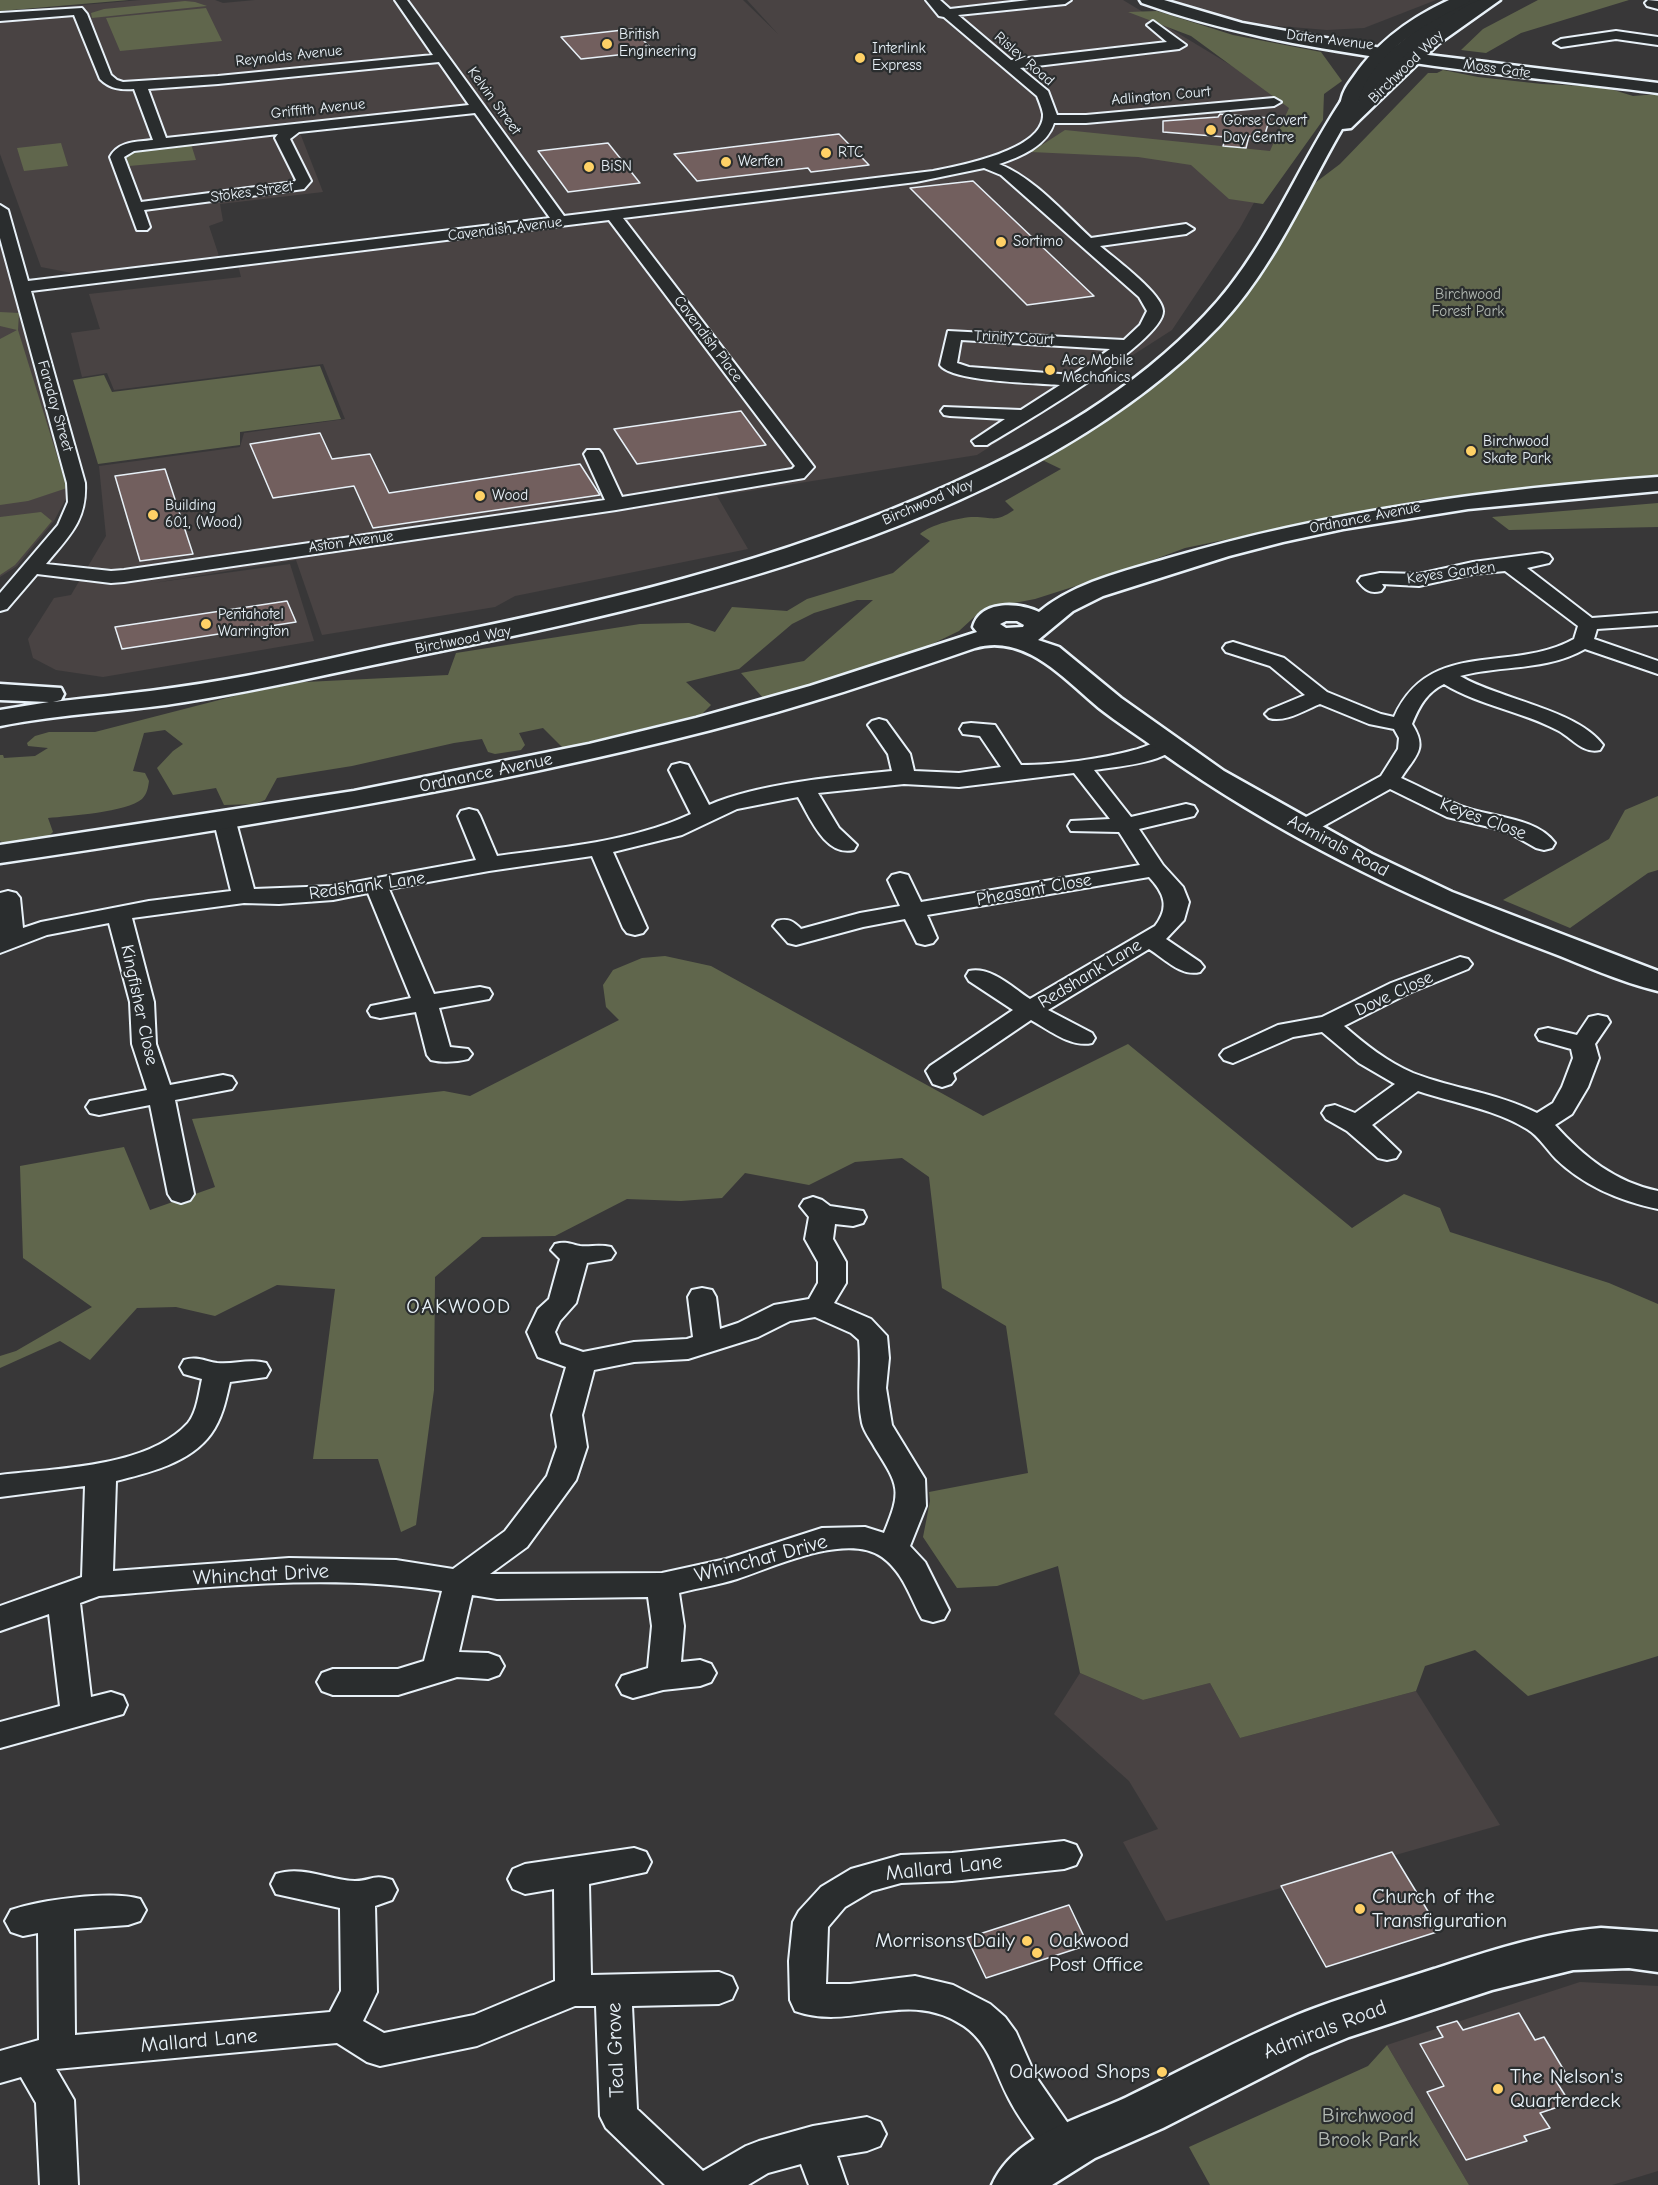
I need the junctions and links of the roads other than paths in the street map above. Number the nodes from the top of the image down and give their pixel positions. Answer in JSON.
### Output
{"nodes":[{"id":1,"x":401,"y":0,"type":"edge"},
{"id":2,"x":932,"y":0,"type":"edge"},
{"id":3,"x":1065,"y":0,"type":"edge"},
{"id":4,"x":1148,"y":0,"type":"edge"},
{"id":5,"x":1462,"y":0,"type":"edge"},
{"id":6,"x":1476,"y":0,"type":"edge"},
{"id":7,"x":1492,"y":0,"type":"edge"},
{"id":8,"x":944,"y":13,"type":"junction"},
{"id":9,"x":0,"y":17,"type":"edge"},
{"id":10,"x":1153,"y":25,"type":"dead end"},
{"id":11,"x":1240,"y":28,"type":"junction"},
{"id":12,"x":1658,"y":41,"type":"edge"},
{"id":13,"x":1561,"y":43,"type":"dead end"},
{"id":14,"x":1400,"y":49,"type":"junction"},
{"id":15,"x":441,"y":58,"type":"junction"},
{"id":16,"x":1007,"y":65,"type":"junction"},
{"id":17,"x":140,"y":86,"type":"junction"},
{"id":18,"x":1658,"y":88,"type":"edge"},
{"id":19,"x":1274,"y":102,"type":"dead end"},
{"id":20,"x":479,"y":108,"type":"junction"},
{"id":21,"x":1051,"y":119,"type":"junction"},
{"id":22,"x":293,"y":129,"type":"junction"},
{"id":23,"x":1325,"y":142,"type":"junction"},
{"id":24,"x":161,"y":144,"type":"junction"},
{"id":25,"x":986,"y":164,"type":"junction"},
{"id":26,"x":135,"y":207,"type":"junction"},
{"id":27,"x":0,"y":210,"type":"edge"},
{"id":28,"x":614,"y":215,"type":"junction"},
{"id":29,"x":560,"y":222,"type":"junction"},
{"id":30,"x":141,"y":227,"type":"dead end"},
{"id":31,"x":1186,"y":229,"type":"dead end"},
{"id":32,"x":1086,"y":243,"type":"junction"},
{"id":33,"x":22,"y":287,"type":"junction"},
{"id":34,"x":1127,"y":345,"type":"junction"},
{"id":35,"x":1078,"y":381,"type":"junction"},
{"id":36,"x":950,"y":411,"type":"dead end"},
{"id":37,"x":1024,"y":415,"type":"junction"},
{"id":38,"x":981,"y":441,"type":"dead end"},
{"id":39,"x":593,"y":454,"type":"dead end"},
{"id":40,"x":803,"y":464,"type":"joint"},
{"id":41,"x":1658,"y":484,"type":"edge"},
{"id":42,"x":616,"y":504,"type":"junction"},
{"id":43,"x":1542,"y":559,"type":"dead end"},
{"id":44,"x":1510,"y":566,"type":"junction"},
{"id":45,"x":33,"y":568,"type":"junction"},
{"id":46,"x":1374,"y":587,"type":"dead end"},
{"id":47,"x":8,"y":589,"type":"edge"},
{"id":48,"x":1081,"y":597,"type":"junction"},
{"id":49,"x":0,"y":605,"type":"edge"},
{"id":50,"x":1658,"y":619,"type":"edge"},
{"id":51,"x":999,"y":627,"type":"junction"},
{"id":52,"x":1586,"y":633,"type":"junction"},
{"id":53,"x":1041,"y":637,"type":"junction"},
{"id":54,"x":1232,"y":648,"type":"dead end"},
{"id":55,"x":398,"y":652,"type":"junction"},
{"id":56,"x":1658,"y":668,"type":"edge"},
{"id":57,"x":1444,"y":675,"type":"junction"},
{"id":58,"x":0,"y":692,"type":"edge"},
{"id":59,"x":1320,"y":696,"type":"junction"},
{"id":60,"x":1276,"y":714,"type":"dead end"},
{"id":61,"x":0,"y":718,"type":"edge"},
{"id":62,"x":1401,"y":724,"type":"junction"},
{"id":63,"x":879,"y":725,"type":"dead end"},
{"id":64,"x":971,"y":729,"type":"dead end"},
{"id":65,"x":1167,"y":745,"type":"junction"},
{"id":66,"x":1595,"y":747,"type":"dead end"},
{"id":67,"x":1080,"y":766,"type":"junction"},
{"id":68,"x":680,"y":770,"type":"dead end"},
{"id":69,"x":1015,"y":772,"type":"junction"},
{"id":70,"x":904,"y":777,"type":"junction"},
{"id":71,"x":1389,"y":780,"type":"junction"},
{"id":72,"x":806,"y":790,"type":"junction"},
{"id":73,"x":1186,"y":811,"type":"dead end"},
{"id":74,"x":703,"y":815,"type":"junction"},
{"id":75,"x":469,"y":816,"type":"dead end"},
{"id":76,"x":225,"y":822,"type":"junction"},
{"id":77,"x":1126,"y":825,"type":"junction"},
{"id":78,"x":1079,"y":826,"type":"dead end"},
{"id":79,"x":1303,"y":828,"type":"junction"},
{"id":80,"x":1544,"y":843,"type":"dead end"},
{"id":81,"x":846,"y":844,"type":"dead end"},
{"id":82,"x":600,"y":848,"type":"junction"},
{"id":83,"x":0,"y":854,"type":"edge"},
{"id":84,"x":489,"y":864,"type":"junction"},
{"id":85,"x":1154,"y":869,"type":"junction"},
{"id":86,"x":900,"y":880,"type":"dead end"},
{"id":87,"x":376,"y":885,"type":"junction"},
{"id":88,"x":244,"y":896,"type":"junction"},
{"id":89,"x":8,"y":898,"type":"dead end"},
{"id":90,"x":915,"y":911,"type":"junction"},
{"id":91,"x":119,"y":915,"type":"junction"},
{"id":92,"x":785,"y":926,"type":"dead end"},
{"id":93,"x":634,"y":931,"type":"dead end"},
{"id":94,"x":925,"y":938,"type":"dead end"},
{"id":95,"x":1150,"y":939,"type":"junction"},
{"id":96,"x":7,"y":942,"type":"edge"},
{"id":97,"x":1460,"y":964,"type":"dead end"},
{"id":98,"x":1192,"y":967,"type":"dead end"},
{"id":99,"x":978,"y":976,"type":"dead end"},
{"id":100,"x":1658,"y":982,"type":"edge"},
{"id":101,"x":480,"y":994,"type":"dead end"},
{"id":102,"x":425,"y":1002,"type":"junction"},
{"id":103,"x":1030,"y":1010,"type":"junction"},
{"id":104,"x":380,"y":1011,"type":"dead end"},
{"id":105,"x":1598,"y":1022,"type":"dead end"},
{"id":106,"x":1328,"y":1024,"type":"junction"},
{"id":107,"x":1548,"y":1035,"type":"dead end"},
{"id":108,"x":1083,"y":1038,"type":"dead end"},
{"id":109,"x":1583,"y":1044,"type":"junction"},
{"id":110,"x":459,"y":1054,"type":"dead end"},
{"id":111,"x":1233,"y":1055,"type":"dead end"},
{"id":112,"x":942,"y":1079,"type":"dead end"},
{"id":113,"x":1414,"y":1082,"type":"junction"},
{"id":114,"x":223,"y":1083,"type":"dead end"},
{"id":115,"x":161,"y":1095,"type":"junction"},
{"id":116,"x":99,"y":1107,"type":"dead end"},
{"id":117,"x":1539,"y":1124,"type":"junction"},
{"id":118,"x":1387,"y":1152,"type":"dead end"},
{"id":119,"x":181,"y":1194,"type":"dead end"},
{"id":120,"x":1658,"y":1200,"type":"edge"},
{"id":121,"x":853,"y":1217,"type":"dead end"},
{"id":122,"x":580,"y":1253,"type":"dead end"},
{"id":123,"x":702,"y":1297,"type":"dead end"},
{"id":124,"x":818,"y":1307,"type":"junction"},
{"id":125,"x":708,"y":1343,"type":"junction"},
{"id":126,"x":582,"y":1362,"type":"junction"},
{"id":127,"x":256,"y":1370,"type":"dead end"},
{"id":128,"x":101,"y":1474,"type":"junction"},
{"id":129,"x":0,"y":1486,"type":"edge"},
{"id":130,"x":893,"y":1549,"type":"junction"},
{"id":131,"x":460,"y":1581,"type":"junction"},
{"id":132,"x":97,"y":1584,"type":"junction"},
{"id":133,"x":662,"y":1585,"type":"junction"},
{"id":134,"x":63,"y":1595,"type":"junction"},
{"id":135,"x":933,"y":1610,"type":"dead end"},
{"id":136,"x":0,"y":1619,"type":"edge"},
{"id":137,"x":488,"y":1666,"type":"dead end"},
{"id":138,"x":438,"y":1671,"type":"junction"},
{"id":139,"x":700,"y":1673,"type":"dead end"},
{"id":140,"x":333,"y":1682,"type":"dead end"},
{"id":141,"x":111,"y":1705,"type":"dead end"},
{"id":142,"x":77,"y":1713,"type":"junction"},
{"id":143,"x":2,"y":1735,"type":"dead end"},
{"id":144,"x":1064,"y":1855,"type":"dead end"},
{"id":145,"x":634,"y":1862,"type":"dead end"},
{"id":146,"x":572,"y":1872,"type":"junction"},
{"id":147,"x":525,"y":1879,"type":"dead end"},
{"id":148,"x":288,"y":1884,"type":"dead end"},
{"id":149,"x":128,"y":1910,"type":"dead end"},
{"id":150,"x":1658,"y":1952,"type":"edge"},
{"id":151,"x":718,"y":1988,"type":"dead end"},
{"id":152,"x":573,"y":1990,"type":"junction"},
{"id":153,"x":613,"y":1991,"type":"junction"},
{"id":154,"x":341,"y":2027,"type":"junction"},
{"id":155,"x":29,"y":2059,"type":"edge"},
{"id":156,"x":867,"y":2134,"type":"dead end"},
{"id":157,"x":813,"y":2143,"type":"junction"},
{"id":158,"x":1063,"y":2147,"type":"junction"},
{"id":159,"x":59,"y":2185,"type":"edge"},
{"id":160,"x":691,"y":2185,"type":"edge"},
{"id":161,"x":714,"y":2185,"type":"edge"},
{"id":162,"x":828,"y":2185,"type":"edge"},
{"id":163,"x":1017,"y":2185,"type":"edge"}],
"edges":[{"from":1,"to":15,"type":"street","name":"Kelvin Street"},
{"from":2,"to":8,"type":"street","name":"Risley Road"},
{"from":3,"to":8,"type":"street"},
{"from":4,"to":11,"type":"street","name":"Daten Avenue"},
{"from":5,"to":14,"type":"street","name":"Birchwood Way"},
{"from":6,"to":14,"type":"street"},
{"from":7,"to":14,"type":"street","name":"Birchwood Way"},
{"from":8,"to":16,"type":"street","name":"Risley Road"},
{"from":9,"to":17,"type":"street","name":"Reynolds Avenue"},
{"from":10,"to":16,"type":"street"},
{"from":11,"to":14,"type":"street","name":"Daten Avenue"},
{"from":11,"to":14,"type":"street","name":"Daten Avenue"},
{"from":12,"to":13,"type":"street"},
{"from":14,"to":18,"type":"street","name":"Moss Gate"},
{"from":14,"to":23,"type":"street","name":"Birchwood Way"},
{"from":14,"to":23,"type":"street","name":"Birchwood Way"},
{"from":15,"to":17,"type":"street","name":"Reynolds Avenue"},
{"from":15,"to":20,"type":"street","name":"Kelvin Street"},
{"from":16,"to":21,"type":"street","name":"Risley Road"},
{"from":17,"to":24,"type":"street"},
{"from":19,"to":21,"type":"street","name":"Adlington Court"},
{"from":20,"to":22,"type":"street","name":"Griffith Avenue"},
{"from":20,"to":29,"type":"street","name":"Kelvin Street"},
{"from":21,"to":25,"type":"street"},
{"from":22,"to":24,"type":"street","name":"Griffith Avenue"},
{"from":22,"to":26,"type":"street","name":"Stokes Street"},
{"from":23,"to":55,"type":"street","name":"Birchwood Way"},
{"from":24,"to":26,"type":"street","name":"Griffith Avenue"},
{"from":25,"to":28,"type":"street","name":"Cavendish Avenue"},
{"from":25,"to":32,"type":"street"},
{"from":26,"to":30,"type":"street"},
{"from":27,"to":33,"type":"street","name":"Faraday Street"},
{"from":28,"to":29,"type":"street","name":"Cavendish Avenue"},
{"from":28,"to":40,"type":"street","name":"Cavendish Place"},
{"from":29,"to":33,"type":"street","name":"Cavendish Avenue"},
{"from":31,"to":32,"type":"street"},
{"from":32,"to":34,"type":"street"},
{"from":33,"to":45,"type":"street","name":"Faraday Street"},
{"from":34,"to":35,"type":"street"},
{"from":34,"to":35,"type":"street","name":"Trinity Court"},
{"from":35,"to":37,"type":"street"},
{"from":36,"to":37,"type":"street"},
{"from":37,"to":38,"type":"street"},
{"from":39,"to":42,"type":"street"},
{"from":40,"to":42,"type":"street","name":"Aston Avenue"},
{"from":41,"to":48,"type":"street","name":"Ordnance Avenue"},
{"from":42,"to":45,"type":"street","name":"Aston Avenue"},
{"from":43,"to":44,"type":"street","name":"Keyes Garden"},
{"from":44,"to":46,"type":"street","name":"Keyes Garden"},
{"from":44,"to":52,"type":"street"},
{"from":45,"to":47,"type":"street","name":"Faraday Street"},
{"from":47,"to":49,"type":"street","name":"Faraday Street"},
{"from":48,"to":51,"type":"street","name":"Ordnance Avenue"},
{"from":48,"to":53,"type":"street","name":"Ordnance Avenue"},
{"from":50,"to":52,"type":"street"},
{"from":51,"to":53,"type":"street","name":"Admirals Road"},
{"from":51,"to":76,"type":"street","name":"Ordnance Avenue"},
{"from":52,"to":56,"type":"street"},
{"from":52,"to":57,"type":"street"},
{"from":53,"to":65,"type":"street","name":"Admirals Road"},
{"from":54,"to":59,"type":"street"},
{"from":55,"to":58,"type":"street","name":"Birchwood Way"},
{"from":55,"to":61,"type":"street","name":"Birchwood Way"},
{"from":57,"to":62,"type":"street"},
{"from":57,"to":66,"type":"street"},
{"from":59,"to":60,"type":"street"},
{"from":59,"to":62,"type":"street"},
{"from":62,"to":71,"type":"street"},
{"from":63,"to":70,"type":"street"},
{"from":64,"to":69,"type":"street"},
{"from":65,"to":67,"type":"street","name":"Redshank Lane"},
{"from":65,"to":79,"type":"street","name":"Admirals Road"},
{"from":67,"to":69,"type":"street","name":"Redshank Lane"},
{"from":67,"to":77,"type":"street","name":"Redshank Lane"},
{"from":68,"to":74,"type":"street"},
{"from":69,"to":70,"type":"street","name":"Redshank Lane"},
{"from":70,"to":72,"type":"street","name":"Redshank Lane"},
{"from":71,"to":79,"type":"street"},
{"from":71,"to":80,"type":"street","name":"Keyes Close"},
{"from":72,"to":74,"type":"street","name":"Redshank Lane"},
{"from":72,"to":81,"type":"street"},
{"from":73,"to":77,"type":"street"},
{"from":74,"to":82,"type":"street","name":"Redshank Lane"},
{"from":75,"to":84,"type":"street"},
{"from":76,"to":83,"type":"street","name":"Ordnance Avenue"},
{"from":76,"to":88,"type":"street"},
{"from":77,"to":78,"type":"street"},
{"from":77,"to":85,"type":"street","name":"Redshank Lane"},
{"from":79,"to":100,"type":"street","name":"Admirals Road"},
{"from":82,"to":84,"type":"street","name":"Redshank Lane"},
{"from":82,"to":93,"type":"street"},
{"from":84,"to":87,"type":"street","name":"Redshank Lane"},
{"from":85,"to":90,"type":"street","name":"Pheasant Close"},
{"from":85,"to":95,"type":"street","name":"Redshank Lane"},
{"from":86,"to":90,"type":"street"},
{"from":87,"to":88,"type":"street","name":"Redshank Lane"},
{"from":87,"to":102,"type":"street"},
{"from":88,"to":91,"type":"street","name":"Redshank Lane"},
{"from":89,"to":96,"type":"street","name":"Redshank Lane"},
{"from":90,"to":92,"type":"street","name":"Pheasant Close"},
{"from":90,"to":94,"type":"street"},
{"from":91,"to":96,"type":"street","name":"Redshank Lane"},
{"from":91,"to":115,"type":"street","name":"Kingfisher Close"},
{"from":95,"to":98,"type":"street","name":"Redshank Lane"},
{"from":95,"to":103,"type":"street","name":"Redshank Lane"},
{"from":97,"to":106,"type":"street","name":"Dove Close"},
{"from":99,"to":103,"type":"street","name":"Redshank Lane"},
{"from":101,"to":102,"type":"street"},
{"from":102,"to":104,"type":"street"},
{"from":102,"to":110,"type":"street"},
{"from":103,"to":108,"type":"street","name":"Redshank Lane"},
{"from":103,"to":112,"type":"street","name":"Redshank Lane"},
{"from":105,"to":109,"type":"street"},
{"from":106,"to":111,"type":"street","name":"Dove Close"},
{"from":106,"to":113,"type":"street","name":"Dove Close"},
{"from":107,"to":109,"type":"street"},
{"from":109,"to":117,"type":"street"},
{"from":113,"to":117,"type":"street","name":"Dove Close"},
{"from":113,"to":118,"type":"street"},
{"from":114,"to":115,"type":"street"},
{"from":115,"to":116,"type":"street"},
{"from":115,"to":119,"type":"street","name":"Kingfisher Close"},
{"from":117,"to":120,"type":"street","name":"Dove Close"},
{"from":121,"to":124,"type":"street"},
{"from":122,"to":126,"type":"street"},
{"from":123,"to":125,"type":"street"},
{"from":124,"to":125,"type":"street"},
{"from":124,"to":130,"type":"street"},
{"from":125,"to":126,"type":"street"},
{"from":126,"to":131,"type":"street"},
{"from":127,"to":128,"type":"street"},
{"from":128,"to":129,"type":"street"},
{"from":128,"to":132,"type":"street"},
{"from":130,"to":133,"type":"street","name":"Whinchat Drive"},
{"from":130,"to":135,"type":"street","name":"Whinchat Drive"},
{"from":131,"to":132,"type":"street","name":"Whinchat Drive"},
{"from":131,"to":133,"type":"street","name":"Whinchat Drive"},
{"from":131,"to":138,"type":"street"},
{"from":132,"to":134,"type":"street","name":"Whinchat Drive"},
{"from":133,"to":139,"type":"street"},
{"from":134,"to":136,"type":"street","name":"Whinchat Drive"},
{"from":134,"to":142,"type":"street"},
{"from":137,"to":138,"type":"street"},
{"from":138,"to":140,"type":"street"},
{"from":141,"to":142,"type":"street"},
{"from":142,"to":143,"type":"street"},
{"from":144,"to":158,"type":"street","name":"Mallard Lane"},
{"from":145,"to":146,"type":"street"},
{"from":146,"to":147,"type":"street"},
{"from":146,"to":152,"type":"street"},
{"from":148,"to":154,"type":"street"},
{"from":149,"to":155,"type":"street"},
{"from":150,"to":158,"type":"street","name":"Admirals Road"},
{"from":151,"to":153,"type":"street"},
{"from":152,"to":153,"type":"street"},
{"from":152,"to":154,"type":"street"},
{"from":153,"to":160,"type":"street","name":"Teal Grove"},
{"from":154,"to":155,"type":"street","name":"Mallard Lane"},
{"from":155,"to":159,"type":"street"},
{"from":156,"to":157,"type":"street"},
{"from":157,"to":161,"type":"street"},
{"from":157,"to":162,"type":"street"},
{"from":158,"to":163,"type":"street","name":"Admirals Road"}]}
